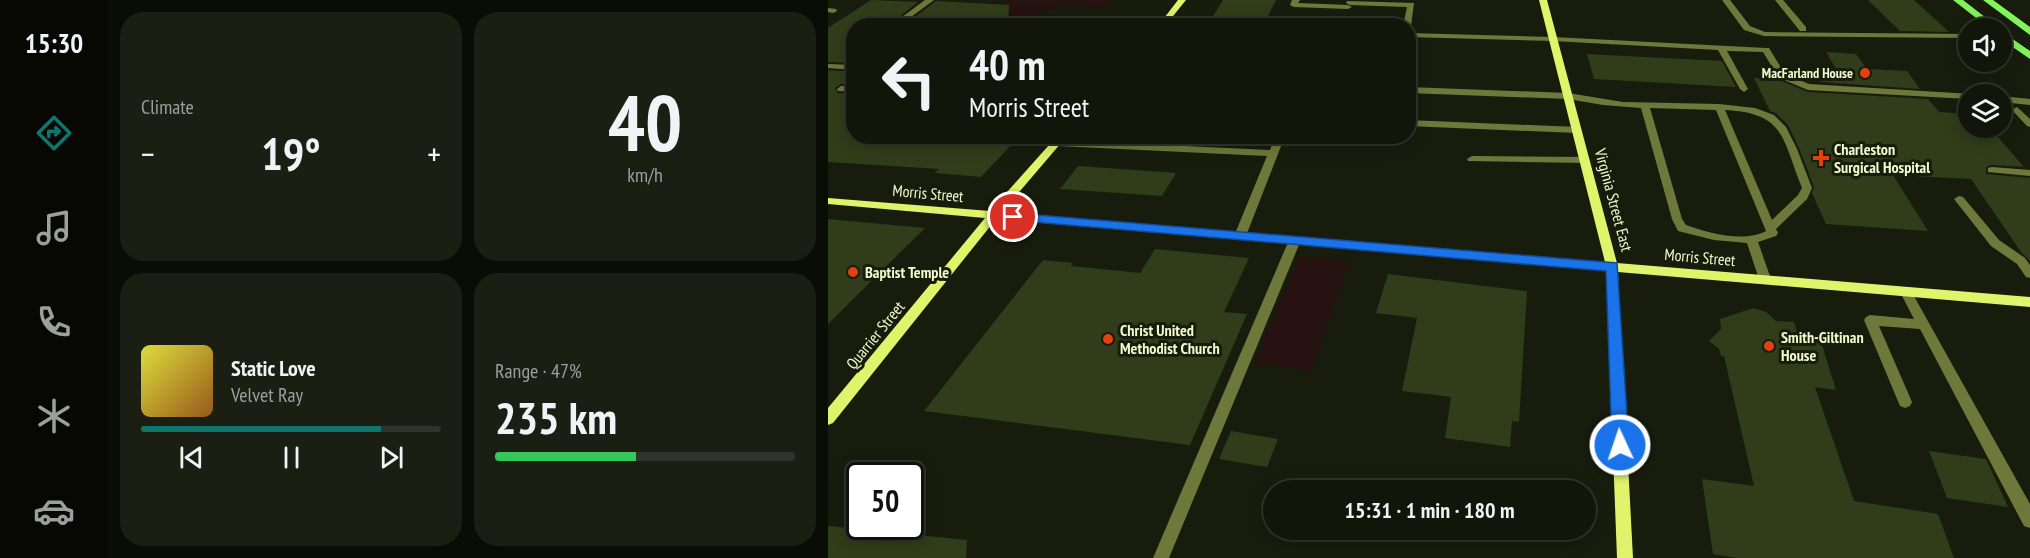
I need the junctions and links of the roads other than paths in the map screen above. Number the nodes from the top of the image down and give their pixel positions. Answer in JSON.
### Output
{"nodes":[{"id":1,"x":930,"y":0,"type":"edge"},
{"id":2,"x":1182,"y":0,"type":"edge"},
{"id":3,"x":1296,"y":0,"type":"edge"},
{"id":4,"x":1543,"y":0,"type":"edge"},
{"id":5,"x":1726,"y":0,"type":"edge"},
{"id":6,"x":1779,"y":0,"type":"edge"},
{"id":7,"x":1957,"y":0,"type":"edge"},
{"id":8,"x":1987,"y":0,"type":"edge"},
{"id":9,"x":1350,"y":3,"type":"edge"},
{"id":10,"x":904,"y":18,"type":"edge"},
{"id":11,"x":1167,"y":18,"type":"edge"},
{"id":12,"x":1342,"y":18,"type":"edge"},
{"id":13,"x":1409,"y":18,"type":"edge"},
{"id":14,"x":1981,"y":18,"type":"edge"},
{"id":15,"x":1803,"y":29,"type":"dead end"},
{"id":16,"x":2030,"y":32,"type":"edge"},
{"id":17,"x":1416,"y":34,"type":"edge"},
{"id":18,"x":1958,"y":36,"type":"edge"},
{"id":19,"x":1553,"y":39,"type":"junction"},
{"id":20,"x":2012,"y":43,"type":"edge"},
{"id":21,"x":1722,"y":48,"type":"junction"},
{"id":22,"x":2030,"y":56,"type":"edge"},
{"id":23,"x":828,"y":66,"type":"edge"},
{"id":24,"x":846,"y":67,"type":"edge"},
{"id":25,"x":841,"y":89,"type":"dead end"},
{"id":26,"x":846,"y":89,"type":"edge"},
{"id":27,"x":1744,"y":89,"type":"dead end"},
{"id":28,"x":1416,"y":90,"type":"edge"},
{"id":29,"x":1958,"y":95,"type":"edge"},
{"id":30,"x":1568,"y":96,"type":"junction"},
{"id":31,"x":2012,"y":100,"type":"edge"},
{"id":32,"x":2030,"y":102,"type":"edge"},
{"id":33,"x":1644,"y":104,"type":"junction"},
{"id":34,"x":1719,"y":106,"type":"junction"},
{"id":35,"x":2017,"y":110,"type":"dead end"},
{"id":36,"x":1416,"y":123,"type":"edge"},
{"id":37,"x":2030,"y":124,"type":"edge"},
{"id":38,"x":1577,"y":130,"type":"junction"},
{"id":39,"x":1056,"y":144,"type":"edge"},
{"id":40,"x":1126,"y":144,"type":"edge"},
{"id":41,"x":1277,"y":144,"type":"edge"},
{"id":42,"x":1273,"y":153,"type":"junction"},
{"id":43,"x":1472,"y":159,"type":"dead end"},
{"id":44,"x":1585,"y":160,"type":"junction"},
{"id":45,"x":1992,"y":170,"type":"dead end"},
{"id":46,"x":2030,"y":173,"type":"edge"},
{"id":47,"x":1959,"y":199,"type":"dead end"},
{"id":48,"x":828,"y":201,"type":"edge"},
{"id":49,"x":993,"y":215,"type":"junction"},
{"id":50,"x":1771,"y":227,"type":"junction"},
{"id":51,"x":1240,"y":236,"type":"junction"},
{"id":52,"x":1751,"y":239,"type":"junction"},
{"id":53,"x":1295,"y":240,"type":"junction"},
{"id":54,"x":2026,"y":261,"type":"edge"},
{"id":55,"x":1612,"y":266,"type":"junction"},
{"id":56,"x":2030,"y":274,"type":"edge"},
{"id":57,"x":1766,"y":279,"type":"junction"},
{"id":58,"x":1906,"y":292,"type":"junction"},
{"id":59,"x":2030,"y":302,"type":"edge"},
{"id":60,"x":1925,"y":325,"type":"junction"},
{"id":61,"x":1905,"y":402,"type":"dead end"},
{"id":62,"x":828,"y":419,"type":"edge"},
{"id":63,"x":2028,"y":512,"type":"edge"},
{"id":64,"x":1161,"y":558,"type":"edge"},
{"id":65,"x":1625,"y":558,"type":"edge"}],
"edges":[{"from":1,"to":10,"type":"lane"},
{"from":2,"to":11,"type":"main road"},
{"from":3,"to":9,"type":"lane"},
{"from":4,"to":19,"type":"main road","name":"Virginia Street East"},
{"from":5,"to":18,"type":"lane"},
{"from":6,"to":15,"type":"lane"},
{"from":7,"to":14,"type":"main road"},
{"from":8,"to":16,"type":"main road"},
{"from":9,"to":12,"type":"lane"},
{"from":9,"to":13,"type":"lane"},
{"from":17,"to":19,"type":"lane"},
{"from":19,"to":21,"type":"lane"},
{"from":19,"to":30,"type":"main road","name":"Virginia Street East"},
{"from":20,"to":22,"type":"main road"},
{"from":21,"to":27,"type":"lane"},
{"from":21,"to":29,"type":"lane"},
{"from":23,"to":24,"type":"lane"},
{"from":25,"to":26,"type":"lane"},
{"from":28,"to":30,"type":"lane"},
{"from":30,"to":33,"type":"lane"},
{"from":30,"to":38,"type":"main road","name":"Virginia Street East"},
{"from":31,"to":32,"type":"lane"},
{"from":33,"to":34,"type":"lane"},
{"from":33,"to":52,"type":"lane"},
{"from":34,"to":50,"type":"lane"},
{"from":34,"to":50,"type":"lane"},
{"from":35,"to":37,"type":"lane"},
{"from":36,"to":38,"type":"lane"},
{"from":38,"to":44,"type":"main road","name":"Virginia Street East"},
{"from":39,"to":49,"type":"main road","name":"Quarrier Street"},
{"from":40,"to":42,"type":"lane"},
{"from":41,"to":42,"type":"lane"},
{"from":42,"to":51,"type":"lane"},
{"from":43,"to":44,"type":"lane"},
{"from":44,"to":55,"type":"main road","name":"Virginia Street East"},
{"from":45,"to":46,"type":"lane"},
{"from":47,"to":54,"type":"lane"},
{"from":48,"to":49,"type":"main road","name":"Morris Street"},
{"from":49,"to":51,"type":"main road","name":"Morris Street"},
{"from":49,"to":62,"type":"main road","name":"Quarrier Street"},
{"from":50,"to":52,"type":"lane"},
{"from":51,"to":53,"type":"main road","name":"Morris Street"},
{"from":52,"to":57,"type":"lane"},
{"from":53,"to":55,"type":"main road","name":"Morris Street"},
{"from":53,"to":64,"type":"lane"},
{"from":54,"to":56,"type":"lane"},
{"from":55,"to":57,"type":"main road","name":"Morris Street"},
{"from":55,"to":65,"type":"main road","name":"Virginia Street East"},
{"from":57,"to":58,"type":"main road","name":"Morris Street"},
{"from":58,"to":59,"type":"main road","name":"Morris Street"},
{"from":58,"to":60,"type":"lane"},
{"from":60,"to":61,"type":"lane"},
{"from":60,"to":63,"type":"lane"}]}
